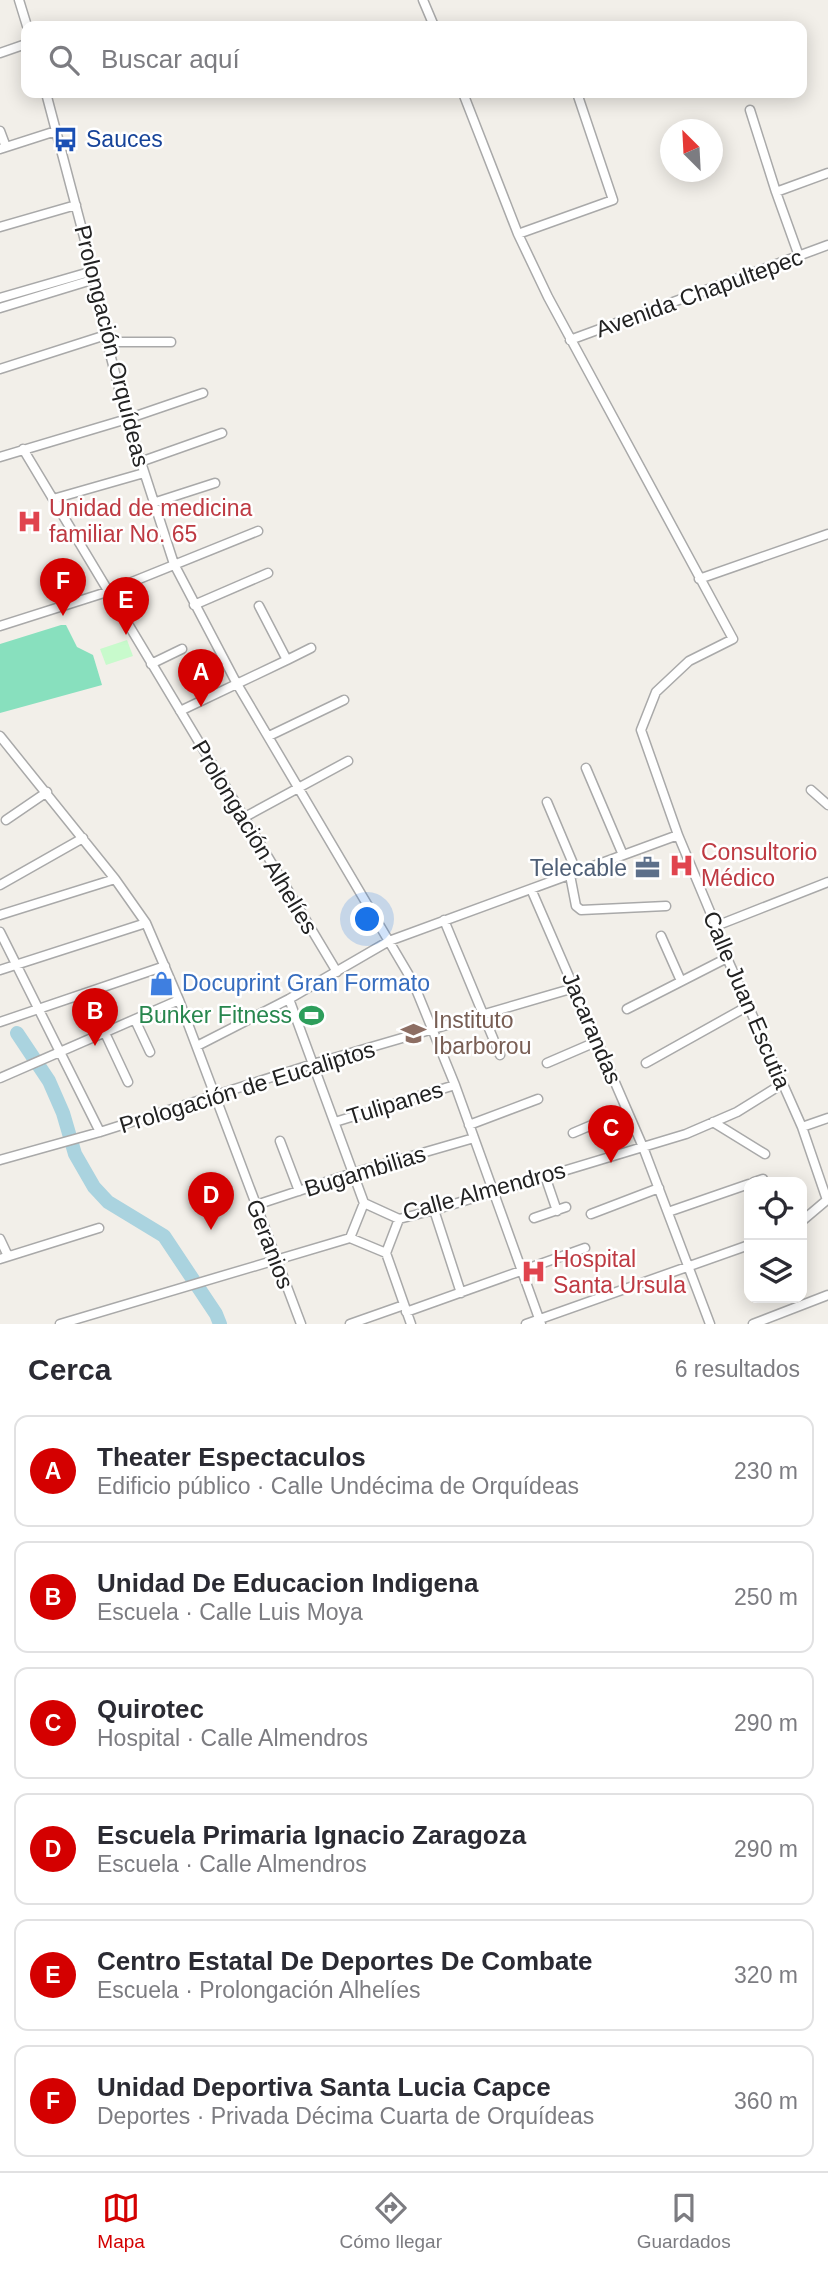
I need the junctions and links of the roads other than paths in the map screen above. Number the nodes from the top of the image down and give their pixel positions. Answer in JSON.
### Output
{"nodes":[{"id":1,"x":19,"y":0,"type":"edge"},
{"id":2,"x":423,"y":0,"type":"edge"},
{"id":3,"x":25,"y":21,"type":"edge"},
{"id":4,"x":433,"y":21,"type":"edge"},
{"id":5,"x":21,"y":46,"type":"edge"},
{"id":6,"x":0,"y":53,"type":"edge"},
{"id":7,"x":47,"y":98,"type":"edge"},
{"id":8,"x":465,"y":98,"type":"edge"},
{"id":9,"x":579,"y":98,"type":"edge"},
{"id":10,"x":750,"y":110,"type":"dead end"},
{"id":11,"x":0,"y":131,"type":"edge"},
{"id":12,"x":56,"y":131,"type":"junction"},
{"id":13,"x":3,"y":148,"type":"edge"},
{"id":14,"x":828,"y":173,"type":"edge"},
{"id":15,"x":776,"y":192,"type":"junction"},
{"id":16,"x":76,"y":205,"type":"junction"},
{"id":17,"x":0,"y":227,"type":"edge"},
{"id":18,"x":517,"y":234,"type":"junction"},
{"id":19,"x":828,"y":245,"type":"edge"},
{"id":20,"x":799,"y":256,"type":"junction"},
{"id":21,"x":94,"y":275,"type":"junction"},
{"id":22,"x":0,"y":298,"type":"edge"},
{"id":23,"x":0,"y":308,"type":"edge"},
{"id":24,"x":107,"y":338,"type":"junction"},
{"id":25,"x":570,"y":340,"type":"junction"},
{"id":26,"x":171,"y":342,"type":"dead end"},
{"id":27,"x":0,"y":369,"type":"edge"},
{"id":28,"x":203,"y":393,"type":"dead end"},
{"id":29,"x":127,"y":419,"type":"junction"},
{"id":30,"x":222,"y":433,"type":"dead end"},
{"id":31,"x":23,"y":449,"type":"junction"},
{"id":32,"x":0,"y":457,"type":"edge"},
{"id":33,"x":140,"y":462,"type":"junction"},
{"id":34,"x":144,"y":473,"type":"junction"},
{"id":35,"x":215,"y":483,"type":"dead end"},
{"id":36,"x":53,"y":499,"type":"junction"},
{"id":37,"x":153,"y":503,"type":"junction"},
{"id":38,"x":258,"y":531,"type":"dead end"},
{"id":39,"x":828,"y":534,"type":"edge"},
{"id":40,"x":174,"y":564,"type":"junction"},
{"id":41,"x":268,"y":573,"type":"dead end"},
{"id":42,"x":699,"y":579,"type":"junction"},
{"id":43,"x":107,"y":592,"type":"junction"},
{"id":44,"x":194,"y":605,"type":"junction"},
{"id":45,"x":259,"y":606,"type":"dead end"},
{"id":46,"x":0,"y":626,"type":"edge"},
{"id":47,"x":311,"y":648,"type":"dead end"},
{"id":48,"x":182,"y":649,"type":"dead end"},
{"id":49,"x":287,"y":660,"type":"junction"},
{"id":50,"x":151,"y":664,"type":"junction"},
{"id":51,"x":237,"y":684,"type":"junction"},
{"id":52,"x":344,"y":700,"type":"dead end"},
{"id":53,"x":180,"y":711,"type":"junction"},
{"id":54,"x":0,"y":736,"type":"edge"},
{"id":55,"x":269,"y":736,"type":"junction"},
{"id":56,"x":348,"y":761,"type":"dead end"},
{"id":57,"x":586,"y":768,"type":"dead end"},
{"id":58,"x":299,"y":788,"type":"junction"},
{"id":59,"x":811,"y":790,"type":"dead end"},
{"id":60,"x":47,"y":792,"type":"junction"},
{"id":61,"x":547,"y":802,"type":"dead end"},
{"id":62,"x":828,"y":805,"type":"edge"},
{"id":63,"x":243,"y":818,"type":"junction"},
{"id":64,"x":6,"y":820,"type":"dead end"},
{"id":65,"x":678,"y":835,"type":"junction"},
{"id":66,"x":83,"y":838,"type":"junction"},
{"id":67,"x":623,"y":855,"type":"junction"},
{"id":68,"x":574,"y":874,"type":"junction"},
{"id":69,"x":115,"y":879,"type":"junction"},
{"id":70,"x":828,"y":882,"type":"edge"},
{"id":71,"x":0,"y":885,"type":"edge"},
{"id":72,"x":531,"y":889,"type":"junction"},
{"id":73,"x":666,"y":906,"type":"dead end"},
{"id":74,"x":0,"y":915,"type":"edge"},
{"id":75,"x":444,"y":920,"type":"junction"},
{"id":76,"x":146,"y":923,"type":"junction"},
{"id":77,"x":716,"y":926,"type":"junction"},
{"id":78,"x":0,"y":932,"type":"edge"},
{"id":79,"x":661,"y":936,"type":"dead end"},
{"id":80,"x":390,"y":942,"type":"junction"},
{"id":81,"x":727,"y":958,"type":"junction"},
{"id":82,"x":17,"y":965,"type":"junction"},
{"id":83,"x":165,"y":965,"type":"junction"},
{"id":84,"x":0,"y":970,"type":"edge"},
{"id":85,"x":337,"y":972,"type":"junction"},
{"id":86,"x":681,"y":981,"type":"junction"},
{"id":87,"x":575,"y":988,"type":"junction"},
{"id":88,"x":179,"y":999,"type":"junction"},
{"id":89,"x":289,"y":999,"type":"junction"},
{"id":90,"x":748,"y":1006,"type":"junction"},
{"id":91,"x":39,"y":1009,"type":"junction"},
{"id":92,"x":626,"y":1009,"type":"dead end"},
{"id":93,"x":484,"y":1016,"type":"junction"},
{"id":94,"x":135,"y":1020,"type":"junction"},
{"id":95,"x":0,"y":1022,"type":"edge"},
{"id":96,"x":434,"y":1030,"type":"junction"},
{"id":97,"x":105,"y":1033,"type":"junction"},
{"id":98,"x":598,"y":1041,"type":"junction"},
{"id":99,"x":197,"y":1046,"type":"junction"},
{"id":100,"x":150,"y":1052,"type":"dead end"},
{"id":101,"x":60,"y":1053,"type":"junction"},
{"id":102,"x":500,"y":1055,"type":"dead end"},
{"id":103,"x":547,"y":1063,"type":"dead end"},
{"id":104,"x":646,"y":1063,"type":"dead end"},
{"id":105,"x":313,"y":1065,"type":"junction"},
{"id":106,"x":0,"y":1078,"type":"edge"},
{"id":107,"x":128,"y":1082,"type":"dead end"},
{"id":108,"x":782,"y":1084,"type":"junction"},
{"id":109,"x":455,"y":1085,"type":"junction"},
{"id":110,"x":215,"y":1095,"type":"junction"},
{"id":111,"x":538,"y":1099,"type":"dead end"},
{"id":112,"x":627,"y":1110,"type":"junction"},
{"id":113,"x":828,"y":1118,"type":"edge"},
{"id":114,"x":335,"y":1122,"type":"junction"},
{"id":115,"x":713,"y":1122,"type":"junction"},
{"id":116,"x":469,"y":1125,"type":"junction"},
{"id":117,"x":803,"y":1127,"type":"junction"},
{"id":118,"x":100,"y":1132,"type":"junction"},
{"id":119,"x":573,"y":1133,"type":"dead end"},
{"id":120,"x":474,"y":1139,"type":"junction"},
{"id":121,"x":280,"y":1141,"type":"dead end"},
{"id":122,"x":643,"y":1147,"type":"junction"},
{"id":123,"x":765,"y":1154,"type":"dead end"},
{"id":124,"x":0,"y":1160,"type":"edge"},
{"id":125,"x":353,"y":1173,"type":"junction"},
{"id":126,"x":545,"y":1176,"type":"junction"},
{"id":127,"x":744,"y":1185,"type":"edge"},
{"id":128,"x":659,"y":1188,"type":"junction"},
{"id":129,"x":299,"y":1191,"type":"junction"},
{"id":130,"x":494,"y":1191,"type":"junction"},
{"id":131,"x":827,"y":1200,"type":"edge"},
{"id":132,"x":364,"y":1203,"type":"junction"},
{"id":133,"x":256,"y":1205,"type":"junction"},
{"id":134,"x":566,"y":1208,"type":"dead end"},
{"id":135,"x":434,"y":1210,"type":"junction"},
{"id":136,"x":557,"y":1211,"type":"junction"},
{"id":137,"x":668,"y":1212,"type":"junction"},
{"id":138,"x":591,"y":1214,"type":"dead end"},
{"id":139,"x":534,"y":1218,"type":"dead end"},
{"id":140,"x":807,"y":1218,"type":"edge"},
{"id":141,"x":399,"y":1219,"type":"junction"},
{"id":142,"x":99,"y":1228,"type":"dead end"},
{"id":143,"x":350,"y":1238,"type":"junction"},
{"id":144,"x":0,"y":1239,"type":"edge"},
{"id":145,"x":744,"y":1247,"type":"edge"},
{"id":146,"x":585,"y":1248,"type":"dead end"},
{"id":147,"x":386,"y":1253,"type":"junction"},
{"id":148,"x":4,"y":1258,"type":"edge"},
{"id":149,"x":276,"y":1259,"type":"junction"},
{"id":150,"x":689,"y":1267,"type":"junction"},
{"id":151,"x":523,"y":1271,"type":"junction"},
{"id":152,"x":461,"y":1293,"type":"junction"},
{"id":153,"x":828,"y":1295,"type":"edge"},
{"id":154,"x":405,"y":1308,"type":"junction"},
{"id":155,"x":87,"y":1320,"type":"edge"},
{"id":156,"x":540,"y":1321,"type":"edge"},
{"id":157,"x":60,"y":1324,"type":"edge"},
{"id":158,"x":301,"y":1324,"type":"edge"},
{"id":159,"x":350,"y":1324,"type":"edge"},
{"id":160,"x":411,"y":1324,"type":"edge"},
{"id":161,"x":526,"y":1324,"type":"edge"},
{"id":162,"x":710,"y":1324,"type":"edge"},
{"id":163,"x":753,"y":1324,"type":"edge"}],
"edges":[{"from":1,"to":3,"type":"street"},
{"from":2,"to":4,"type":"street"},
{"from":5,"to":6,"type":"street"},
{"from":7,"to":12,"type":"street","name":"Prolongación Orquídeas"},
{"from":8,"to":18,"type":"street"},
{"from":9,"to":18,"type":"street"},
{"from":10,"to":15,"type":"street"},
{"from":11,"to":13,"type":"street"},
{"from":12,"to":13,"type":"street"},
{"from":12,"to":16,"type":"street","name":"Prolongación Orquídeas"},
{"from":14,"to":15,"type":"street"},
{"from":15,"to":20,"type":"street"},
{"from":16,"to":17,"type":"street"},
{"from":16,"to":21,"type":"street","name":"Prolongación Orquídeas"},
{"from":18,"to":25,"type":"street"},
{"from":19,"to":20,"type":"street","name":"Avenida Chapultepec"},
{"from":20,"to":25,"type":"street","name":"Avenida Chapultepec"},
{"from":21,"to":22,"type":"street"},
{"from":21,"to":23,"type":"street"},
{"from":21,"to":24,"type":"street","name":"Prolongación Orquídeas"},
{"from":24,"to":26,"type":"street"},
{"from":24,"to":27,"type":"street"},
{"from":24,"to":29,"type":"street","name":"Prolongación Orquídeas"},
{"from":25,"to":42,"type":"street"},
{"from":28,"to":29,"type":"street"},
{"from":29,"to":31,"type":"street"},
{"from":29,"to":33,"type":"street","name":"Prolongación Orquídeas"},
{"from":30,"to":33,"type":"street"},
{"from":31,"to":32,"type":"street"},
{"from":31,"to":36,"type":"street","name":"Prolongación Alhelíes"},
{"from":33,"to":34,"type":"street","name":"Prolongación Orquídeas"},
{"from":34,"to":36,"type":"street"},
{"from":34,"to":37,"type":"street","name":"Prolongación Orquídeas"},
{"from":35,"to":37,"type":"street"},
{"from":36,"to":43,"type":"street","name":"Prolongación Alhelíes"},
{"from":37,"to":40,"type":"street","name":"Prolongación Orquídeas"},
{"from":38,"to":40,"type":"street"},
{"from":39,"to":42,"type":"street"},
{"from":40,"to":43,"type":"street"},
{"from":40,"to":44,"type":"street","name":"Prolongación Orquídeas"},
{"from":41,"to":44,"type":"street"},
{"from":42,"to":65,"type":"street","name":"Calle Juan Escutia"},
{"from":43,"to":46,"type":"street"},
{"from":43,"to":50,"type":"street","name":"Prolongación Alhelíes"},
{"from":44,"to":51,"type":"street","name":"Prolongación Orquídeas"},
{"from":45,"to":49,"type":"street"},
{"from":47,"to":49,"type":"street"},
{"from":48,"to":50,"type":"street"},
{"from":49,"to":51,"type":"street"},
{"from":50,"to":53,"type":"street","name":"Prolongación Alhelíes"},
{"from":51,"to":53,"type":"street"},
{"from":51,"to":55,"type":"street","name":"Prolongación Orquídeas"},
{"from":52,"to":55,"type":"street"},
{"from":53,"to":63,"type":"street","name":"Prolongación Alhelíes"},
{"from":54,"to":60,"type":"street","name":"Geranios"},
{"from":55,"to":58,"type":"street","name":"Prolongación Orquídeas"},
{"from":56,"to":58,"type":"street"},
{"from":57,"to":67,"type":"street"},
{"from":58,"to":63,"type":"street"},
{"from":58,"to":80,"type":"street","name":"Prolongación Orquídeas"},
{"from":59,"to":62,"type":"street"},
{"from":60,"to":64,"type":"street"},
{"from":60,"to":66,"type":"street","name":"Geranios"},
{"from":61,"to":68,"type":"street"},
{"from":63,"to":85,"type":"street","name":"Prolongación Alhelíes"},
{"from":65,"to":67,"type":"street"},
{"from":65,"to":77,"type":"street","name":"Calle Juan Escutia"},
{"from":66,"to":69,"type":"street","name":"Geranios"},
{"from":66,"to":71,"type":"street"},
{"from":67,"to":68,"type":"street"},
{"from":68,"to":72,"type":"street"},
{"from":68,"to":73,"type":"street"},
{"from":69,"to":74,"type":"street"},
{"from":69,"to":76,"type":"street","name":"Geranios"},
{"from":70,"to":77,"type":"street"},
{"from":72,"to":75,"type":"street"},
{"from":72,"to":87,"type":"street","name":"Jacarandas"},
{"from":75,"to":80,"type":"street"},
{"from":75,"to":93,"type":"street"},
{"from":76,"to":82,"type":"street"},
{"from":76,"to":83,"type":"street","name":"Geranios"},
{"from":77,"to":81,"type":"street","name":"Calle Juan Escutia"},
{"from":78,"to":82,"type":"street"},
{"from":79,"to":86,"type":"street"},
{"from":80,"to":85,"type":"street"},
{"from":80,"to":96,"type":"street","name":"Prolongación Orquídeas"},
{"from":81,"to":86,"type":"street"},
{"from":81,"to":90,"type":"street","name":"Calle Juan Escutia"},
{"from":82,"to":84,"type":"street"},
{"from":82,"to":91,"type":"street"},
{"from":83,"to":88,"type":"street","name":"Geranios"},
{"from":83,"to":91,"type":"street"},
{"from":85,"to":89,"type":"street"},
{"from":86,"to":92,"type":"street"},
{"from":87,"to":93,"type":"street","name":"Prologación de Eucaliptos"},
{"from":87,"to":98,"type":"street","name":"Jacarandas"},
{"from":88,"to":94,"type":"street"},
{"from":88,"to":99,"type":"street","name":"Geranios"},
{"from":89,"to":99,"type":"street"},
{"from":89,"to":105,"type":"street"},
{"from":90,"to":104,"type":"street"},
{"from":90,"to":108,"type":"street","name":"Calle Juan Escutia"},
{"from":91,"to":95,"type":"street"},
{"from":91,"to":101,"type":"street"},
{"from":93,"to":96,"type":"street","name":"Prologación de Eucaliptos"},
{"from":93,"to":102,"type":"street"},
{"from":94,"to":97,"type":"street"},
{"from":94,"to":100,"type":"street"},
{"from":96,"to":105,"type":"street","name":"Prologación de Eucaliptos"},
{"from":96,"to":109,"type":"street","name":"Prolongación Orquídeas"},
{"from":97,"to":101,"type":"street"},
{"from":97,"to":107,"type":"street"},
{"from":98,"to":103,"type":"street"},
{"from":98,"to":112,"type":"street","name":"Jacarandas"},
{"from":99,"to":110,"type":"street","name":"Geranios"},
{"from":101,"to":106,"type":"street"},
{"from":101,"to":118,"type":"street"},
{"from":105,"to":110,"type":"street","name":"Prologación de Eucaliptos"},
{"from":105,"to":114,"type":"street"},
{"from":108,"to":115,"type":"street","name":"Calle Almendros"},
{"from":108,"to":117,"type":"street","name":"Calle Juan Escutia"},
{"from":109,"to":114,"type":"street","name":"Tulipanes"},
{"from":109,"to":116,"type":"street","name":"Prolongación Orquídeas"},
{"from":110,"to":118,"type":"street","name":"Prologación de Eucaliptos"},
{"from":110,"to":133,"type":"street","name":"Geranios"},
{"from":111,"to":116,"type":"street"},
{"from":112,"to":119,"type":"street"},
{"from":112,"to":122,"type":"street","name":"Jacarandas"},
{"from":113,"to":117,"type":"street"},
{"from":114,"to":125,"type":"street"},
{"from":115,"to":122,"type":"street","name":"Calle Almendros"},
{"from":115,"to":123,"type":"street"},
{"from":116,"to":120,"type":"street","name":"Prolongación Orquídeas"},
{"from":117,"to":131,"type":"street","name":"Calle Juan Escutia"},
{"from":118,"to":124,"type":"street","name":"Prologación de Eucaliptos"},
{"from":120,"to":125,"type":"street","name":"Bugambilias"},
{"from":120,"to":130,"type":"street","name":"Prolongación Orquídeas"},
{"from":121,"to":129,"type":"street"},
{"from":122,"to":126,"type":"street","name":"Calle Almendros"},
{"from":122,"to":128,"type":"street","name":"Jacarandas"},
{"from":125,"to":129,"type":"street","name":"Bugambilias"},
{"from":125,"to":132,"type":"street"},
{"from":126,"to":130,"type":"street","name":"Calle Almendros"},
{"from":126,"to":136,"type":"street"},
{"from":127,"to":137,"type":"street"},
{"from":128,"to":137,"type":"street","name":"Jacarandas"},
{"from":128,"to":138,"type":"street"},
{"from":129,"to":133,"type":"street","name":"Bugambilias"},
{"from":130,"to":135,"type":"street","name":"Calle Almendros"},
{"from":130,"to":151,"type":"street","name":"Prolongación Orquídeas"},
{"from":131,"to":140,"type":"street"},
{"from":132,"to":141,"type":"street","name":"Calle Almendros"},
{"from":132,"to":143,"type":"street"},
{"from":133,"to":149,"type":"street","name":"Geranios"},
{"from":134,"to":136,"type":"street"},
{"from":135,"to":141,"type":"street","name":"Calle Almendros"},
{"from":135,"to":152,"type":"street"},
{"from":136,"to":139,"type":"street"},
{"from":137,"to":150,"type":"street","name":"Jacarandas"},
{"from":141,"to":147,"type":"street"},
{"from":142,"to":148,"type":"street"},
{"from":143,"to":147,"type":"street"},
{"from":143,"to":149,"type":"street"},
{"from":144,"to":148,"type":"street"},
{"from":145,"to":150,"type":"street"},
{"from":146,"to":151,"type":"street"},
{"from":147,"to":154,"type":"street"},
{"from":149,"to":155,"type":"street"},
{"from":149,"to":158,"type":"street","name":"Geranios"},
{"from":150,"to":156,"type":"street"},
{"from":150,"to":162,"type":"street","name":"Jacarandas"},
{"from":151,"to":152,"type":"street"},
{"from":151,"to":156,"type":"street","name":"Prolongación Orquídeas"},
{"from":152,"to":154,"type":"street"},
{"from":153,"to":163,"type":"street"},
{"from":154,"to":159,"type":"street"},
{"from":154,"to":160,"type":"street"},
{"from":155,"to":157,"type":"street"},
{"from":156,"to":161,"type":"street"}]}
